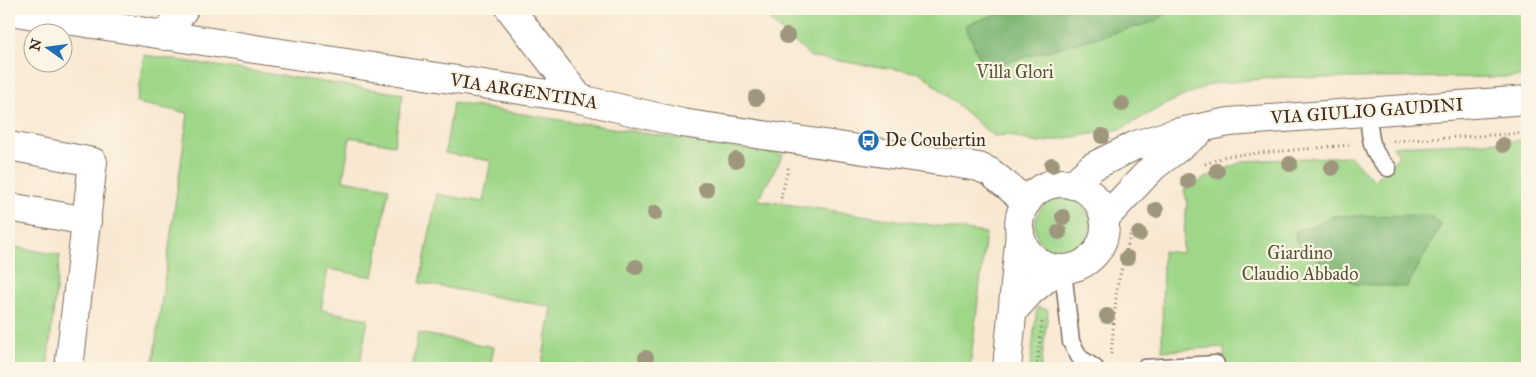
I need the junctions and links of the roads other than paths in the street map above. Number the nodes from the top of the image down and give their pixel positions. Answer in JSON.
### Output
{"nodes":[{"id":1,"x":184,"y":9,"type":"edge"},
{"id":2,"x":510,"y":9,"type":"edge"},
{"id":3,"x":9,"y":11,"type":"edge"},
{"id":4,"x":165,"y":36,"type":"junction"},
{"id":5,"x":580,"y":99,"type":"junction"},
{"id":6,"x":1527,"y":100,"type":"edge"},
{"id":7,"x":1368,"y":111,"type":"junction"},
{"id":8,"x":1208,"y":126,"type":"junction"},
{"id":9,"x":9,"y":146,"type":"edge"},
{"id":10,"x":1388,"y":168,"type":"dead end"},
{"id":11,"x":1072,"y":185,"type":"junction"},
{"id":12,"x":1028,"y":202,"type":"junction"},
{"id":13,"x":9,"y":207,"type":"edge"},
{"id":14,"x":1104,"y":219,"type":"junction"},
{"id":15,"x":87,"y":221,"type":"junction"},
{"id":16,"x":1020,"y":232,"type":"junction"},
{"id":17,"x":1060,"y":269,"type":"junction"},
{"id":18,"x":1013,"y":312,"type":"junction"},
{"id":19,"x":1080,"y":363,"type":"edge"},
{"id":20,"x":1216,"y":364,"type":"dead end"},
{"id":21,"x":69,"y":368,"type":"edge"},
{"id":22,"x":1007,"y":368,"type":"edge"},
{"id":23,"x":1095,"y":368,"type":"edge"},
{"id":24,"x":1144,"y":368,"type":"edge"}],
"edges":[{"from":1,"to":4,"type":"street"},
{"from":2,"to":5,"type":"street"},
{"from":3,"to":4,"type":"street","name":"VIA ARGENTINA"},
{"from":4,"to":5,"type":"street","name":"VIA ARGENTINA"},
{"from":5,"to":12,"type":"street","name":"VIA ARGENTINA"},
{"from":6,"to":7,"type":"street","name":"VIA GIULIO GAUDINI"},
{"from":7,"to":8,"type":"street","name":"VIA GIULIO GAUDINI"},
{"from":7,"to":10,"type":"lane"},
{"from":8,"to":11,"type":"street","name":"VIA GIULIO GAUDINI"},
{"from":8,"to":14,"type":"street","name":"VIA GIULIO GAUDINI"},
{"from":9,"to":15,"type":"street"},
{"from":11,"to":12,"type":"street"},
{"from":11,"to":14,"type":"street"},
{"from":12,"to":16,"type":"street"},
{"from":13,"to":15,"type":"street"},
{"from":14,"to":17,"type":"street"},
{"from":15,"to":21,"type":"street"},
{"from":16,"to":17,"type":"street"},
{"from":16,"to":18,"type":"street"},
{"from":17,"to":18,"type":"street"},
{"from":17,"to":19,"type":"lane"},
{"from":18,"to":22,"type":"street"},
{"from":19,"to":23,"type":"lane"},
{"from":20,"to":24,"type":"lane"}]}
